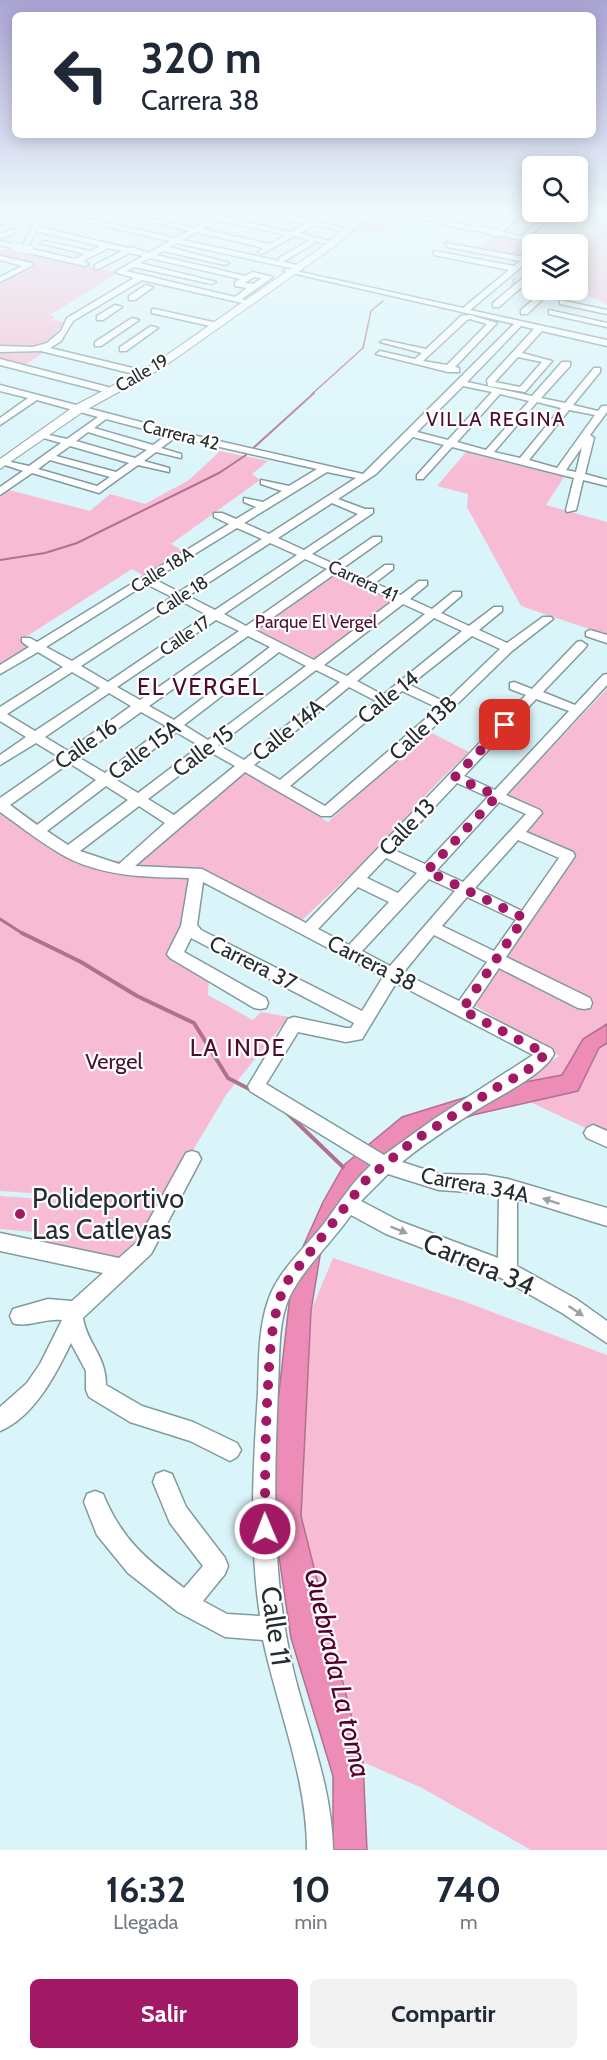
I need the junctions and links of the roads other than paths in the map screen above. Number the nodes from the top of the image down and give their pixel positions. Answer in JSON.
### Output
{"nodes":[{"id":1,"x":104,"y":299,"type":"edge"},
{"id":2,"x":240,"y":299,"type":"edge"},
{"id":3,"x":247,"y":299,"type":"edge"},
{"id":4,"x":417,"y":299,"type":"edge"},
{"id":5,"x":478,"y":299,"type":"edge"},
{"id":6,"x":502,"y":299,"type":"edge"},
{"id":7,"x":538,"y":300,"type":"edge"},
{"id":8,"x":562,"y":300,"type":"edge"},
{"id":9,"x":576,"y":300,"type":"edge"},
{"id":10,"x":496,"y":305,"type":"dead end"},
{"id":11,"x":118,"y":307,"type":"dead end"},
{"id":12,"x":155,"y":311,"type":"dead end"},
{"id":13,"x":464,"y":311,"type":"junction"},
{"id":14,"x":524,"y":312,"type":"dead end"},
{"id":15,"x":607,"y":312,"type":"edge"},
{"id":16,"x":100,"y":318,"type":"dead end"},
{"id":17,"x":135,"y":320,"type":"dead end"},
{"id":18,"x":210,"y":324,"type":"junction"},
{"id":19,"x":519,"y":324,"type":"junction"},
{"id":20,"x":607,"y":325,"type":"edge"},
{"id":21,"x":154,"y":328,"type":"dead end"},
{"id":22,"x":543,"y":330,"type":"junction"},
{"id":23,"x":384,"y":342,"type":"dead end"},
{"id":24,"x":607,"y":343,"type":"edge"},
{"id":25,"x":98,"y":344,"type":"dead end"},
{"id":26,"x":0,"y":349,"type":"edge"},
{"id":27,"x":43,"y":349,"type":"junction"},
{"id":28,"x":123,"y":350,"type":"dead end"},
{"id":29,"x":428,"y":352,"type":"junction"},
{"id":30,"x":380,"y":354,"type":"dead end"},
{"id":31,"x":520,"y":355,"type":"junction"},
{"id":32,"x":417,"y":362,"type":"junction"},
{"id":33,"x":567,"y":364,"type":"dead end"},
{"id":34,"x":3,"y":365,"type":"edge"},
{"id":35,"x":448,"y":369,"type":"junction"},
{"id":36,"x":597,"y":370,"type":"dead end"},
{"id":37,"x":461,"y":371,"type":"dead end"},
{"id":38,"x":138,"y":372,"type":"junction"},
{"id":39,"x":462,"y":383,"type":"junction"},
{"id":40,"x":105,"y":389,"type":"junction"},
{"id":41,"x":2,"y":390,"type":"edge"},
{"id":42,"x":498,"y":391,"type":"junction"},
{"id":43,"x":36,"y":397,"type":"junction"},
{"id":44,"x":535,"y":400,"type":"junction"},
{"id":45,"x":568,"y":407,"type":"junction"},
{"id":46,"x":77,"y":408,"type":"junction"},
{"id":47,"x":601,"y":414,"type":"edge"},
{"id":48,"x":106,"y":415,"type":"junction"},
{"id":49,"x":0,"y":422,"type":"edge"},
{"id":50,"x":607,"y":425,"type":"edge"},
{"id":51,"x":87,"y":429,"type":"junction"},
{"id":52,"x":590,"y":433,"type":"junction"},
{"id":53,"x":174,"y":434,"type":"junction"},
{"id":54,"x":412,"y":434,"type":"junction"},
{"id":55,"x":43,"y":435,"type":"junction"},
{"id":56,"x":69,"y":443,"type":"junction"},
{"id":57,"x":449,"y":443,"type":"junction"},
{"id":58,"x":152,"y":450,"type":"junction"},
{"id":59,"x":488,"y":453,"type":"junction"},
{"id":60,"x":178,"y":456,"type":"dead end"},
{"id":61,"x":49,"y":457,"type":"junction"},
{"id":62,"x":3,"y":458,"type":"edge"},
{"id":63,"x":523,"y":461,"type":"junction"},
{"id":64,"x":137,"y":462,"type":"junction"},
{"id":65,"x":324,"y":469,"type":"junction"},
{"id":66,"x":166,"y":470,"type":"dead end"},
{"id":67,"x":31,"y":471,"type":"junction"},
{"id":68,"x":560,"y":471,"type":"junction"},
{"id":69,"x":118,"y":477,"type":"junction"},
{"id":70,"x":363,"y":477,"type":"junction"},
{"id":71,"x":420,"y":477,"type":"dead end"},
{"id":72,"x":580,"y":477,"type":"junction"},
{"id":73,"x":265,"y":482,"type":"dead end"},
{"id":74,"x":607,"y":483,"type":"edge"},
{"id":75,"x":290,"y":490,"type":"junction"},
{"id":76,"x":0,"y":492,"type":"edge"},
{"id":77,"x":330,"y":499,"type":"junction"},
{"id":78,"x":248,"y":500,"type":"dead end"},
{"id":79,"x":265,"y":507,"type":"junction"},
{"id":80,"x":571,"y":510,"type":"dead end"},
{"id":81,"x":218,"y":515,"type":"dead end"},
{"id":82,"x":238,"y":524,"type":"junction"},
{"id":83,"x":225,"y":531,"type":"junction"},
{"id":84,"x":236,"y":537,"type":"dead end"},
{"id":85,"x":269,"y":538,"type":"junction"},
{"id":86,"x":377,"y":539,"type":"dead end"},
{"id":87,"x":305,"y":554,"type":"junction"},
{"id":88,"x":389,"y":567,"type":"dead end"},
{"id":89,"x":335,"y":568,"type":"junction"},
{"id":90,"x":147,"y":580,"type":"junction"},
{"id":91,"x":367,"y":583,"type":"junction"},
{"id":92,"x":423,"y":583,"type":"dead end"},
{"id":93,"x":457,"y":594,"type":"dead end"},
{"id":94,"x":180,"y":597,"type":"junction"},
{"id":95,"x":402,"y":599,"type":"junction"},
{"id":96,"x":498,"y":609,"type":"dead end"},
{"id":97,"x":433,"y":614,"type":"junction"},
{"id":98,"x":216,"y":615,"type":"junction"},
{"id":99,"x":547,"y":619,"type":"dead end"},
{"id":100,"x":247,"y":630,"type":"junction"},
{"id":101,"x":470,"y":631,"type":"junction"},
{"id":102,"x":590,"y":634,"type":"dead end"},
{"id":103,"x":607,"y":639,"type":"edge"},
{"id":104,"x":26,"y":640,"type":"dead end"},
{"id":105,"x":581,"y":645,"type":"dead end"},
{"id":106,"x":279,"y":646,"type":"junction"},
{"id":107,"x":38,"y":647,"type":"junction"},
{"id":108,"x":508,"y":648,"type":"junction"},
{"id":109,"x":315,"y":665,"type":"junction"},
{"id":110,"x":72,"y":666,"type":"junction"},
{"id":111,"x":0,"y":670,"type":"edge"},
{"id":112,"x":607,"y":678,"type":"edge"},
{"id":113,"x":348,"y":682,"type":"junction"},
{"id":114,"x":401,"y":686,"type":"junction"},
{"id":115,"x":514,"y":686,"type":"dead end"},
{"id":116,"x":108,"y":688,"type":"junction"},
{"id":117,"x":534,"y":694,"type":"junction"},
{"id":118,"x":384,"y":700,"type":"junction"},
{"id":119,"x":140,"y":706,"type":"junction"},
{"id":120,"x":446,"y":707,"type":"junction"},
{"id":121,"x":577,"y":710,"type":"junction"},
{"id":122,"x":0,"y":714,"type":"edge"},
{"id":123,"x":175,"y":726,"type":"junction"},
{"id":124,"x":36,"y":736,"type":"junction"},
{"id":125,"x":209,"y":746,"type":"junction"},
{"id":126,"x":69,"y":756,"type":"junction"},
{"id":127,"x":0,"y":761,"type":"edge"},
{"id":128,"x":244,"y":766,"type":"junction"},
{"id":129,"x":455,"y":777,"type":"junction"},
{"id":130,"x":106,"y":779,"type":"junction"},
{"id":131,"x":280,"y":787,"type":"junction"},
{"id":132,"x":497,"y":796,"type":"junction"},
{"id":133,"x":138,"y":800,"type":"junction"},
{"id":134,"x":0,"y":805,"type":"edge"},
{"id":135,"x":175,"y":822,"type":"junction"},
{"id":136,"x":38,"y":831,"type":"junction"},
{"id":137,"x":517,"y":834,"type":"junction"},
{"id":138,"x":384,"y":851,"type":"junction"},
{"id":139,"x":69,"y":852,"type":"junction"},
{"id":140,"x":122,"y":869,"type":"junction"},
{"id":141,"x":427,"y":871,"type":"junction"},
{"id":142,"x":197,"y":873,"type":"junction"},
{"id":143,"x":356,"y":879,"type":"junction"},
{"id":144,"x":465,"y":889,"type":"junction"},
{"id":145,"x":400,"y":901,"type":"junction"},
{"id":146,"x":524,"y":918,"type":"junction"},
{"id":147,"x":189,"y":926,"type":"junction"},
{"id":148,"x":433,"y":928,"type":"junction"},
{"id":149,"x":308,"y":930,"type":"junction"},
{"id":150,"x":351,"y":953,"type":"junction"},
{"id":151,"x":496,"y":960,"type":"junction"},
{"id":152,"x":393,"y":974,"type":"junction"},
{"id":153,"x":260,"y":1003,"type":"dead end"},
{"id":154,"x":584,"y":1003,"type":"dead end"},
{"id":155,"x":462,"y":1010,"type":"junction"},
{"id":156,"x":366,"y":1021,"type":"junction"},
{"id":157,"x":546,"y":1054,"type":"joint"},
{"id":158,"x":192,"y":1159,"type":"dead end"},
{"id":159,"x":384,"y":1164,"type":"junction"},
{"id":160,"x":508,"y":1187,"type":"junction"},
{"id":161,"x":347,"y":1203,"type":"junction"},
{"id":162,"x":607,"y":1217,"type":"edge"},
{"id":163,"x":0,"y":1242,"type":"edge"},
{"id":164,"x":122,"y":1268,"type":"junction"},
{"id":165,"x":507,"y":1271,"type":"junction"},
{"id":166,"x":74,"y":1314,"type":"junction"},
{"id":167,"x":20,"y":1316,"type":"dead end"},
{"id":168,"x":607,"y":1333,"type":"edge"},
{"id":169,"x":0,"y":1421,"type":"edge"},
{"id":170,"x":230,"y":1450,"type":"dead end"},
{"id":171,"x":164,"y":1482,"type":"dead end"},
{"id":172,"x":95,"y":1502,"type":"dead end"},
{"id":173,"x":186,"y":1604,"type":"junction"},
{"id":174,"x":272,"y":1629,"type":"junction"},
{"id":175,"x":320,"y":1850,"type":"edge"}],
"edges":[{"from":1,"to":27,"type":"street"},
{"from":2,"to":18,"type":"main road","name":"Calle 19"},
{"from":3,"to":46,"type":"main road","name":"Calle 19"},
{"from":4,"to":13,"type":"street"},
{"from":5,"to":13,"type":"street"},
{"from":6,"to":10,"type":"street"},
{"from":7,"to":14,"type":"street"},
{"from":8,"to":20,"type":"street"},
{"from":9,"to":15,"type":"street"},
{"from":11,"to":16,"type":"street"},
{"from":12,"to":18,"type":"street"},
{"from":13,"to":19,"type":"street"},
{"from":17,"to":25,"type":"street"},
{"from":18,"to":38,"type":"main road","name":"Calle 19"},
{"from":19,"to":22,"type":"street"},
{"from":19,"to":39,"type":"street","name":"Calle 18"},
{"from":21,"to":28,"type":"street"},
{"from":22,"to":24,"type":"street"},
{"from":22,"to":31,"type":"street"},
{"from":23,"to":29,"type":"street"},
{"from":26,"to":27,"type":"street"},
{"from":27,"to":38,"type":"street"},
{"from":29,"to":32,"type":"street"},
{"from":29,"to":35,"type":"street"},
{"from":30,"to":32,"type":"street"},
{"from":31,"to":31,"type":"street"},
{"from":32,"to":35,"type":"street"},
{"from":33,"to":44,"type":"street"},
{"from":34,"to":40,"type":"street"},
{"from":35,"to":37,"type":"street"},
{"from":36,"to":45,"type":"street"},
{"from":38,"to":40,"type":"main road","name":"Calle 19"},
{"from":39,"to":42,"type":"street"},
{"from":39,"to":54,"type":"street","name":"Calle 18"},
{"from":40,"to":46,"type":"main road","name":"Calle 19"},
{"from":41,"to":43,"type":"street","name":"Carrera 42"},
{"from":42,"to":44,"type":"street"},
{"from":42,"to":57,"type":"street"},
{"from":43,"to":46,"type":"street","name":"Carrera 42"},
{"from":43,"to":49,"type":"street"},
{"from":44,"to":45,"type":"street"},
{"from":44,"to":59,"type":"street"},
{"from":45,"to":47,"type":"street"},
{"from":45,"to":63,"type":"street"},
{"from":46,"to":48,"type":"street","name":"Carrera 42"},
{"from":46,"to":55,"type":"main road","name":"Calle 19"},
{"from":46,"to":62,"type":"main road","name":"Calle 19"},
{"from":47,"to":50,"type":"street"},
{"from":47,"to":52,"type":"street"},
{"from":48,"to":51,"type":"street"},
{"from":48,"to":53,"type":"street","name":"Carrera 42"},
{"from":51,"to":56,"type":"street"},
{"from":51,"to":58,"type":"street"},
{"from":52,"to":68,"type":"street"},
{"from":52,"to":72,"type":"street"},
{"from":53,"to":58,"type":"street"},
{"from":53,"to":65,"type":"street","name":"Carrera 42"},
{"from":54,"to":57,"type":"street"},
{"from":54,"to":70,"type":"street","name":"Calle 18"},
{"from":55,"to":56,"type":"street"},
{"from":55,"to":62,"type":"main road","name":"Calle 19"},
{"from":56,"to":61,"type":"street"},
{"from":56,"to":64,"type":"street"},
{"from":57,"to":59,"type":"street"},
{"from":57,"to":71,"type":"street"},
{"from":58,"to":60,"type":"street"},
{"from":58,"to":64,"type":"street"},
{"from":59,"to":63,"type":"street"},
{"from":61,"to":67,"type":"street"},
{"from":61,"to":69,"type":"street"},
{"from":62,"to":67,"type":"street"},
{"from":63,"to":68,"type":"street"},
{"from":64,"to":66,"type":"street"},
{"from":64,"to":69,"type":"street"},
{"from":65,"to":70,"type":"street","name":"Carrera 42"},
{"from":65,"to":75,"type":"street","name":"Calle 18A"},
{"from":67,"to":69,"type":"street"},
{"from":67,"to":76,"type":"street"},
{"from":68,"to":72,"type":"street"},
{"from":70,"to":77,"type":"street","name":"Calle 18"},
{"from":72,"to":74,"type":"street"},
{"from":72,"to":80,"type":"street"},
{"from":73,"to":75,"type":"street"},
{"from":75,"to":79,"type":"street","name":"Calle 18A"},
{"from":77,"to":85,"type":"street","name":"Calle 18"},
{"from":77,"to":87,"type":"street","name":"Calle 17"},
{"from":78,"to":79,"type":"street"},
{"from":79,"to":82,"type":"street","name":"Calle 18A"},
{"from":81,"to":82,"type":"street","name":"Carrera 41"},
{"from":82,"to":83,"type":"street","name":"Calle 18A"},
{"from":82,"to":85,"type":"street","name":"Carrera 41"},
{"from":83,"to":84,"type":"street"},
{"from":83,"to":90,"type":"street","name":"Calle 18A"},
{"from":85,"to":87,"type":"street","name":"Carrera 41"},
{"from":85,"to":94,"type":"street","name":"Calle 18"},
{"from":86,"to":89,"type":"street","name":"Calle 16"},
{"from":87,"to":89,"type":"street","name":"Carrera 41"},
{"from":87,"to":98,"type":"street","name":"Calle 17"},
{"from":88,"to":91,"type":"street"},
{"from":89,"to":91,"type":"street","name":"Carrera 41"},
{"from":89,"to":100,"type":"street","name":"Calle 16"},
{"from":90,"to":94,"type":"street"},
{"from":90,"to":107,"type":"street","name":"Calle 18A"},
{"from":91,"to":95,"type":"street","name":"Carrera 41"},
{"from":92,"to":95,"type":"street","name":"Calle 15"},
{"from":93,"to":97,"type":"street","name":"Calle 14A"},
{"from":94,"to":98,"type":"street"},
{"from":94,"to":110,"type":"street","name":"Calle 18"},
{"from":95,"to":97,"type":"street","name":"Carrera 41"},
{"from":95,"to":109,"type":"street","name":"Calle 15"},
{"from":96,"to":101,"type":"street","name":"Calle 14"},
{"from":97,"to":101,"type":"street","name":"Carrera 41"},
{"from":97,"to":113,"type":"street","name":"Calle 14A"},
{"from":98,"to":100,"type":"street"},
{"from":98,"to":116,"type":"street","name":"Calle 17"},
{"from":99,"to":108,"type":"street","name":"Calle 13B"},
{"from":100,"to":106,"type":"street"},
{"from":100,"to":119,"type":"street","name":"Calle 16"},
{"from":101,"to":108,"type":"street","name":"Carrera 41"},
{"from":101,"to":114,"type":"street","name":"Calle 14"},
{"from":102,"to":103,"type":"street"},
{"from":104,"to":107,"type":"street"},
{"from":105,"to":117,"type":"street","name":"Calle 13"},
{"from":106,"to":109,"type":"street"},
{"from":106,"to":123,"type":"street","name":"Calle 15A"},
{"from":107,"to":110,"type":"street"},
{"from":107,"to":111,"type":"street","name":"Calle 18A"},
{"from":108,"to":120,"type":"street","name":"Calle 13B"},
{"from":109,"to":113,"type":"street"},
{"from":109,"to":125,"type":"street","name":"Calle 15"},
{"from":110,"to":116,"type":"street"},
{"from":110,"to":122,"type":"street","name":"Calle 18"},
{"from":112,"to":121,"type":"street"},
{"from":113,"to":118,"type":"street"},
{"from":113,"to":128,"type":"street","name":"Calle 14A"},
{"from":114,"to":118,"type":"street","name":"Calle 14"},
{"from":114,"to":120,"type":"street"},
{"from":115,"to":117,"type":"street"},
{"from":116,"to":119,"type":"street"},
{"from":116,"to":124,"type":"street","name":"Calle 17"},
{"from":117,"to":121,"type":"street"},
{"from":117,"to":129,"type":"street","name":"Calle 13"},
{"from":118,"to":131,"type":"street","name":"Calle 14"},
{"from":119,"to":123,"type":"street"},
{"from":119,"to":126,"type":"street","name":"Calle 16"},
{"from":120,"to":131,"type":"street","name":"Calle 13B"},
{"from":121,"to":132,"type":"street"},
{"from":122,"to":124,"type":"street"},
{"from":123,"to":125,"type":"street"},
{"from":123,"to":130,"type":"street","name":"Calle 15A"},
{"from":124,"to":126,"type":"street"},
{"from":124,"to":127,"type":"street","name":"Calle 17"},
{"from":125,"to":128,"type":"street"},
{"from":125,"to":133,"type":"street","name":"Calle 15"},
{"from":126,"to":130,"type":"street"},
{"from":126,"to":134,"type":"street","name":"Calle 16"},
{"from":128,"to":131,"type":"street"},
{"from":128,"to":135,"type":"street","name":"Calle 14A"},
{"from":129,"to":132,"type":"street"},
{"from":129,"to":138,"type":"street","name":"Calle 13"},
{"from":130,"to":133,"type":"street"},
{"from":130,"to":136,"type":"street","name":"Calle 15A"},
{"from":132,"to":137,"type":"street"},
{"from":132,"to":141,"type":"street"},
{"from":133,"to":135,"type":"street"},
{"from":133,"to":139,"type":"street","name":"Calle 15"},
{"from":134,"to":136,"type":"street"},
{"from":135,"to":140,"type":"street","name":"Calle 14A"},
{"from":136,"to":139,"type":"street"},
{"from":137,"to":144,"type":"street"},
{"from":137,"to":146,"type":"street"},
{"from":138,"to":141,"type":"street"},
{"from":138,"to":143,"type":"street","name":"Calle 13"},
{"from":139,"to":140,"type":"street"},
{"from":140,"to":142,"type":"street"},
{"from":141,"to":144,"type":"street"},
{"from":141,"to":145,"type":"street"},
{"from":142,"to":147,"type":"street","name":"Carrera 37"},
{"from":142,"to":149,"type":"street","name":"Carrera 38"},
{"from":143,"to":145,"type":"street"},
{"from":143,"to":149,"type":"street","name":"Calle 13"},
{"from":144,"to":146,"type":"street"},
{"from":144,"to":148,"type":"street"},
{"from":145,"to":150,"type":"street"},
{"from":146,"to":151,"type":"street"},
{"from":147,"to":153,"type":"street"},
{"from":147,"to":156,"type":"street","name":"Carrera 37"},
{"from":148,"to":151,"type":"street"},
{"from":148,"to":152,"type":"street"},
{"from":149,"to":150,"type":"street","name":"Carrera 38"},
{"from":150,"to":152,"type":"street","name":"Carrera 38"},
{"from":151,"to":154,"type":"street"},
{"from":151,"to":155,"type":"street"},
{"from":152,"to":155,"type":"street","name":"Carrera 38"},
{"from":152,"to":156,"type":"street"},
{"from":155,"to":157,"type":"street","name":"Carrera 38"},
{"from":156,"to":159,"type":"street","name":"Carrera 34A"},
{"from":157,"to":159,"type":"street","name":"Calle 11"},
{"from":158,"to":164,"type":"street"},
{"from":159,"to":160,"type":"street","name":"Carrera 34A"},
{"from":159,"to":161,"type":"street","name":"Calle 11"},
{"from":162,"to":160,"type":"street","name":"Carrera 34A","one_way":true},
{"from":160,"to":165,"type":"street"},
{"from":161,"to":165,"type":"street","name":"Carrera 34","one_way":true},
{"from":161,"to":174,"type":"street","name":"Calle 11"},
{"from":163,"to":164,"type":"street"},
{"from":164,"to":166,"type":"street"},
{"from":165,"to":168,"type":"street","name":"Carrera 34","one_way":true},
{"from":166,"to":167,"type":"street"},
{"from":166,"to":169,"type":"street"},
{"from":166,"to":170,"type":"street"},
{"from":171,"to":173,"type":"street"},
{"from":172,"to":173,"type":"street"},
{"from":173,"to":174,"type":"street"},
{"from":174,"to":175,"type":"street","name":"Calle 11"}]}
